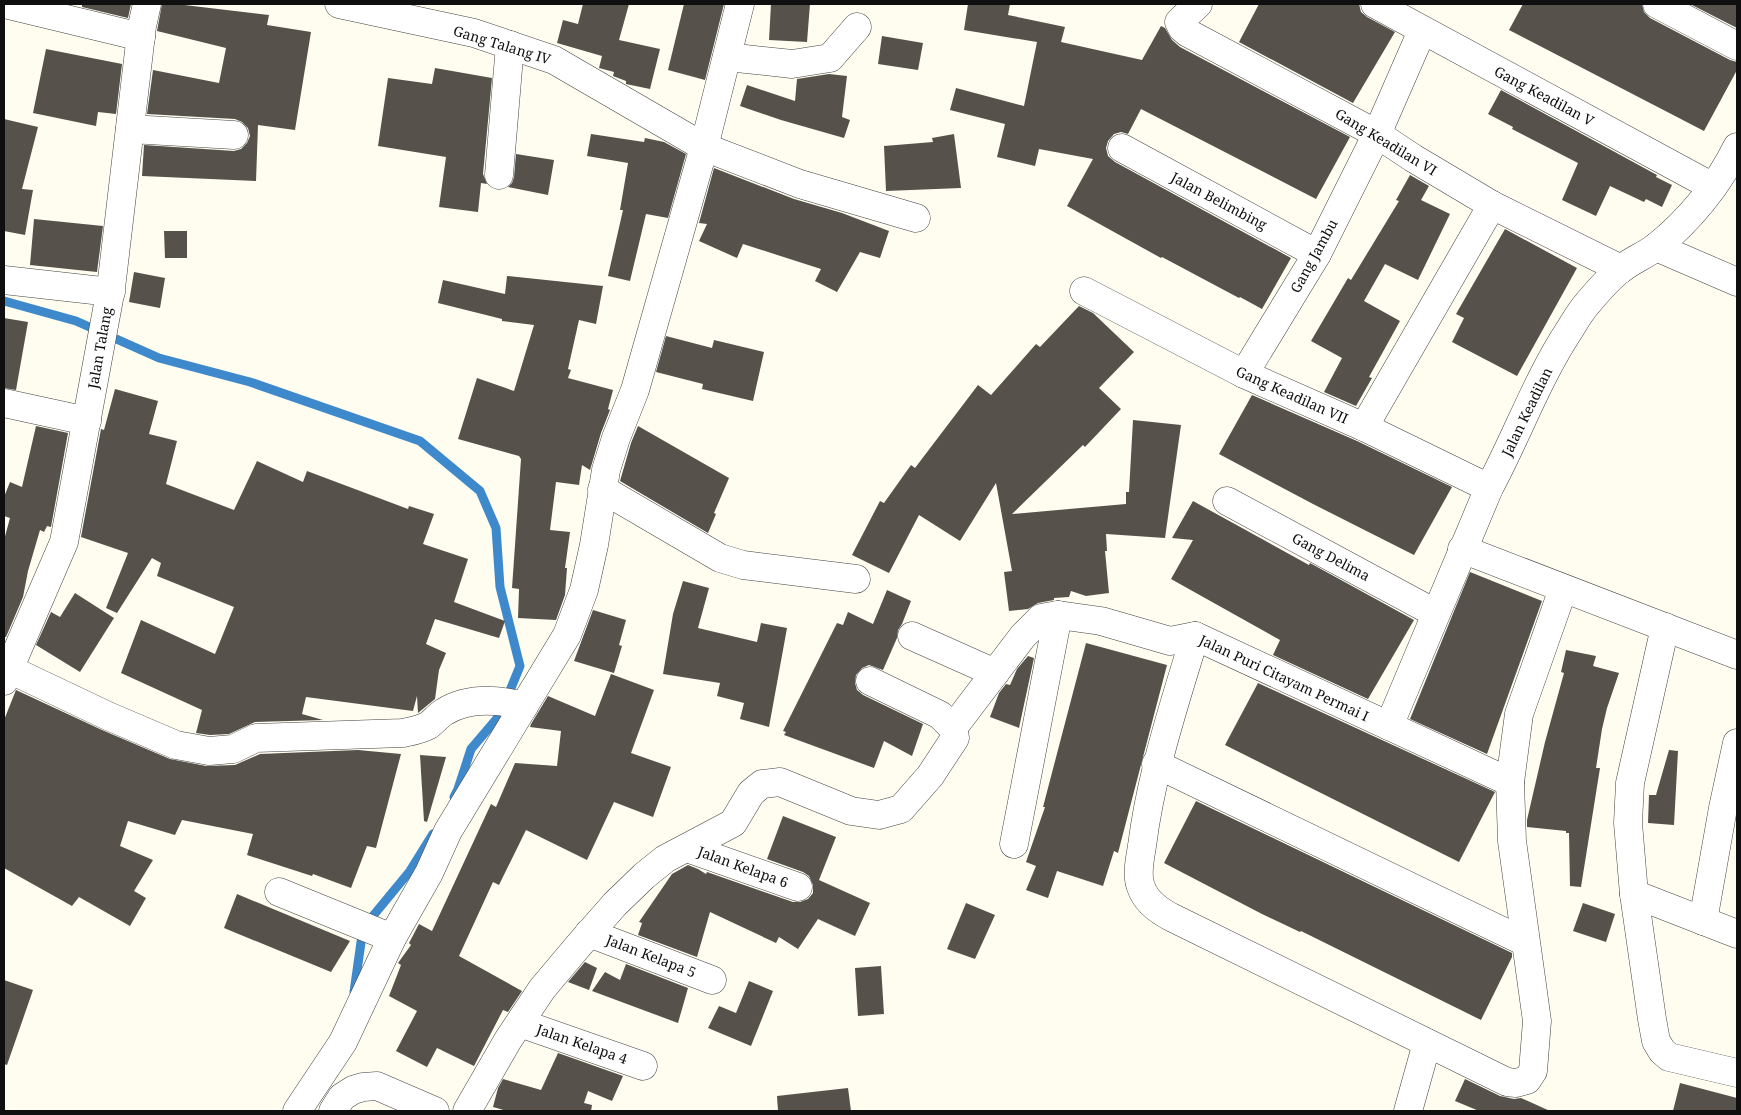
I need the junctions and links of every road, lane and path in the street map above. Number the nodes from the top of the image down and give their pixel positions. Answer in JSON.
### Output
{"nodes":[{"id":1,"x":4,"y":4,"type":"edge"},
{"id":2,"x":147,"y":4,"type":"edge"},
{"id":3,"x":339,"y":4,"type":"edge"},
{"id":4,"x":740,"y":4,"type":"edge"},
{"id":5,"x":1198,"y":4,"type":"edge"},
{"id":6,"x":1375,"y":4,"type":"edge"},
{"id":7,"x":1663,"y":5,"type":"edge"},
{"id":8,"x":1412,"y":18,"type":"edge"},
{"id":9,"x":857,"y":27,"type":"dead end"},
{"id":10,"x":141,"y":37,"type":"junction"},
{"id":11,"x":510,"y":45,"type":"junction"},
{"id":12,"x":1737,"y":46,"type":"edge"},
{"id":13,"x":727,"y":56,"type":"junction"},
{"id":14,"x":130,"y":129,"type":"junction"},
{"id":15,"x":1377,"y":134,"type":"junction"},
{"id":16,"x":234,"y":135,"type":"dead end"},
{"id":17,"x":704,"y":147,"type":"junction"},
{"id":18,"x":1737,"y":147,"type":"edge"},
{"id":19,"x":1122,"y":148,"type":"dead end"},
{"id":20,"x":498,"y":175,"type":"dead end"},
{"id":21,"x":1713,"y":187,"type":"junction"},
{"id":22,"x":1492,"y":205,"type":"junction"},
{"id":23,"x":916,"y":218,"type":"dead end"},
{"id":24,"x":1656,"y":247,"type":"junction"},
{"id":25,"x":1317,"y":254,"type":"junction"},
{"id":26,"x":1621,"y":269,"type":"junction"},
{"id":27,"x":4,"y":280,"type":"edge"},
{"id":28,"x":1737,"y":282,"type":"edge"},
{"id":29,"x":1091,"y":294,"type":"dead end"},
{"id":30,"x":110,"y":295,"type":"junction"},
{"id":31,"x":1244,"y":374,"type":"junction"},
{"id":32,"x":4,"y":403,"type":"edge"},
{"id":33,"x":88,"y":416,"type":"junction"},
{"id":34,"x":1364,"y":427,"type":"junction"},
{"id":35,"x":1489,"y":488,"type":"junction"},
{"id":36,"x":602,"y":489,"type":"junction"},
{"id":37,"x":1227,"y":500,"type":"dead end"},
{"id":38,"x":1462,"y":549,"type":"junction"},
{"id":39,"x":856,"y":579,"type":"dead end"},
{"id":40,"x":1564,"y":589,"type":"junction"},
{"id":41,"x":1435,"y":613,"type":"junction"},
{"id":42,"x":1058,"y":615,"type":"junction"},
{"id":43,"x":1665,"y":627,"type":"junction"},
{"id":44,"x":912,"y":636,"type":"dead end"},
{"id":45,"x":1195,"y":636,"type":"junction"},
{"id":46,"x":1737,"y":655,"type":"edge"},
{"id":47,"x":996,"y":673,"type":"junction"},
{"id":48,"x":6,"y":675,"type":"edge"},
{"id":49,"x":870,"y":681,"type":"dead end"},
{"id":50,"x":510,"y":704,"type":"junction"},
{"id":51,"x":1389,"y":726,"type":"junction"},
{"id":52,"x":953,"y":728,"type":"junction"},
{"id":53,"x":1737,"y":743,"type":"edge"},
{"id":54,"x":1156,"y":764,"type":"junction"},
{"id":55,"x":1510,"y":782,"type":"junction"},
{"id":56,"x":1014,"y":844,"type":"dead end"},
{"id":57,"x":687,"y":848,"type":"junction"},
{"id":58,"x":798,"y":887,"type":"dead end"},
{"id":59,"x":279,"y":892,"type":"dead end"},
{"id":60,"x":1634,"y":894,"type":"junction"},
{"id":61,"x":1703,"y":921,"type":"junction"},
{"id":62,"x":589,"y":933,"type":"junction"},
{"id":63,"x":384,"y":934,"type":"junction"},
{"id":64,"x":1737,"y":934,"type":"edge"},
{"id":65,"x":1526,"y":942,"type":"junction"},
{"id":66,"x":712,"y":980,"type":"dead end"},
{"id":67,"x":520,"y":1023,"type":"junction"},
{"id":68,"x":1427,"y":1043,"type":"junction"},
{"id":69,"x":643,"y":1066,"type":"dead end"},
{"id":70,"x":1737,"y":1074,"type":"edge"},
{"id":71,"x":297,"y":1111,"type":"edge"},
{"id":72,"x":333,"y":1111,"type":"edge"},
{"id":73,"x":435,"y":1111,"type":"edge"},
{"id":74,"x":467,"y":1111,"type":"edge"},
{"id":75,"x":1408,"y":1111,"type":"edge"}],
"edges":[{"from":1,"to":10,"type":"street"},
{"from":2,"to":10,"type":"street","name":"Jalan Talang"},
{"from":3,"to":11,"type":"street","name":"Gang Talang IV"},
{"from":4,"to":13,"type":"street"},
{"from":5,"to":15,"type":"street","name":"Gang Keadilan VI"},
{"from":6,"to":8,"type":"street","name":"Gang Keadilan V"},
{"from":7,"to":12,"type":"street"},
{"from":8,"to":15,"type":"street","name":"Gang Jambu"},
{"from":8,"to":21,"type":"street","name":"Gang Keadilan V"},
{"from":9,"to":13,"type":"street"},
{"from":10,"to":14,"type":"street","name":"Jalan Talang"},
{"from":11,"to":17,"type":"street","name":"Gang Talang IV"},
{"from":11,"to":20,"type":"street"},
{"from":13,"to":17,"type":"street"},
{"from":14,"to":16,"type":"street"},
{"from":14,"to":30,"type":"street","name":"Jalan Talang"},
{"from":15,"to":22,"type":"street","name":"Gang Keadilan VI"},
{"from":15,"to":25,"type":"street","name":"Gang Jambu"},
{"from":17,"to":23,"type":"street","name":"Gang Talang IV"},
{"from":17,"to":36,"type":"street"},
{"from":18,"to":21,"type":"street","name":"Jalan Keadilan"},
{"from":19,"to":25,"type":"street","name":"Jalan Belimbing"},
{"from":21,"to":24,"type":"street","name":"Jalan Keadilan"},
{"from":22,"to":26,"type":"street","name":"Gang Keadilan VI"},
{"from":22,"to":34,"type":"street"},
{"from":24,"to":26,"type":"street","name":"Jalan Keadilan"},
{"from":24,"to":28,"type":"street"},
{"from":25,"to":31,"type":"street","name":"Gang Jambu"},
{"from":26,"to":35,"type":"street","name":"Jalan Keadilan"},
{"from":27,"to":30,"type":"street"},
{"from":29,"to":31,"type":"street","name":"Gang Keadilan VII"},
{"from":30,"to":33,"type":"street","name":"Jalan Talang"},
{"from":31,"to":34,"type":"street","name":"Gang Keadilan VII"},
{"from":32,"to":33,"type":"street"},
{"from":33,"to":48,"type":"street","name":"Jalan Talang"},
{"from":34,"to":35,"type":"street","name":"Gang Keadilan VII"},
{"from":35,"to":38,"type":"street","name":"Jalan Keadilan"},
{"from":36,"to":39,"type":"street"},
{"from":36,"to":50,"type":"street"},
{"from":37,"to":41,"type":"street","name":"Gang Delima"},
{"from":38,"to":40,"type":"street"},
{"from":38,"to":41,"type":"street","name":"Jalan Keadilan"},
{"from":40,"to":43,"type":"street"},
{"from":40,"to":55,"type":"street"},
{"from":41,"to":51,"type":"street","name":"Jalan Keadilan"},
{"from":42,"to":45,"type":"street","name":"Jalan Puri Citayam Permai I"},
{"from":42,"to":47,"type":"street","name":"Jalan Puri Citayam Permai I"},
{"from":42,"to":56,"type":"street"},
{"from":43,"to":46,"type":"street"},
{"from":43,"to":60,"type":"street"},
{"from":44,"to":47,"type":"street"},
{"from":45,"to":51,"type":"street","name":"Jalan Puri Citayam Permai I"},
{"from":45,"to":54,"type":"street"},
{"from":47,"to":52,"type":"street","name":"Jalan Puri Citayam Permai I"},
{"from":48,"to":50,"type":"street"},
{"from":49,"to":52,"type":"street"},
{"from":50,"to":63,"type":"street"},
{"from":51,"to":55,"type":"street","name":"Jalan Puri Citayam Permai I"},
{"from":52,"to":57,"type":"street","name":"Jalan Puri Citayam Permai I"},
{"from":53,"to":61,"type":"street"},
{"from":54,"to":65,"type":"street"},
{"from":54,"to":68,"type":"street"},
{"from":55,"to":65,"type":"street"},
{"from":57,"to":58,"type":"street","name":"Jalan Kelapa 6"},
{"from":57,"to":62,"type":"street","name":"Jalan Puri Citayam Permai I"},
{"from":59,"to":63,"type":"street"},
{"from":60,"to":61,"type":"street"},
{"from":60,"to":70,"type":"street"},
{"from":61,"to":64,"type":"street"},
{"from":62,"to":66,"type":"street","name":"Jalan Kelapa 5"},
{"from":62,"to":67,"type":"street","name":"Jalan Puri Citayam Permai I"},
{"from":63,"to":71,"type":"street"},
{"from":65,"to":68,"type":"street"},
{"from":67,"to":69,"type":"street","name":"Jalan Kelapa 4"},
{"from":67,"to":74,"type":"street","name":"Jalan Puri Citayam Permai I"},
{"from":68,"to":75,"type":"street"},
{"from":72,"to":73,"type":"street"}]}
